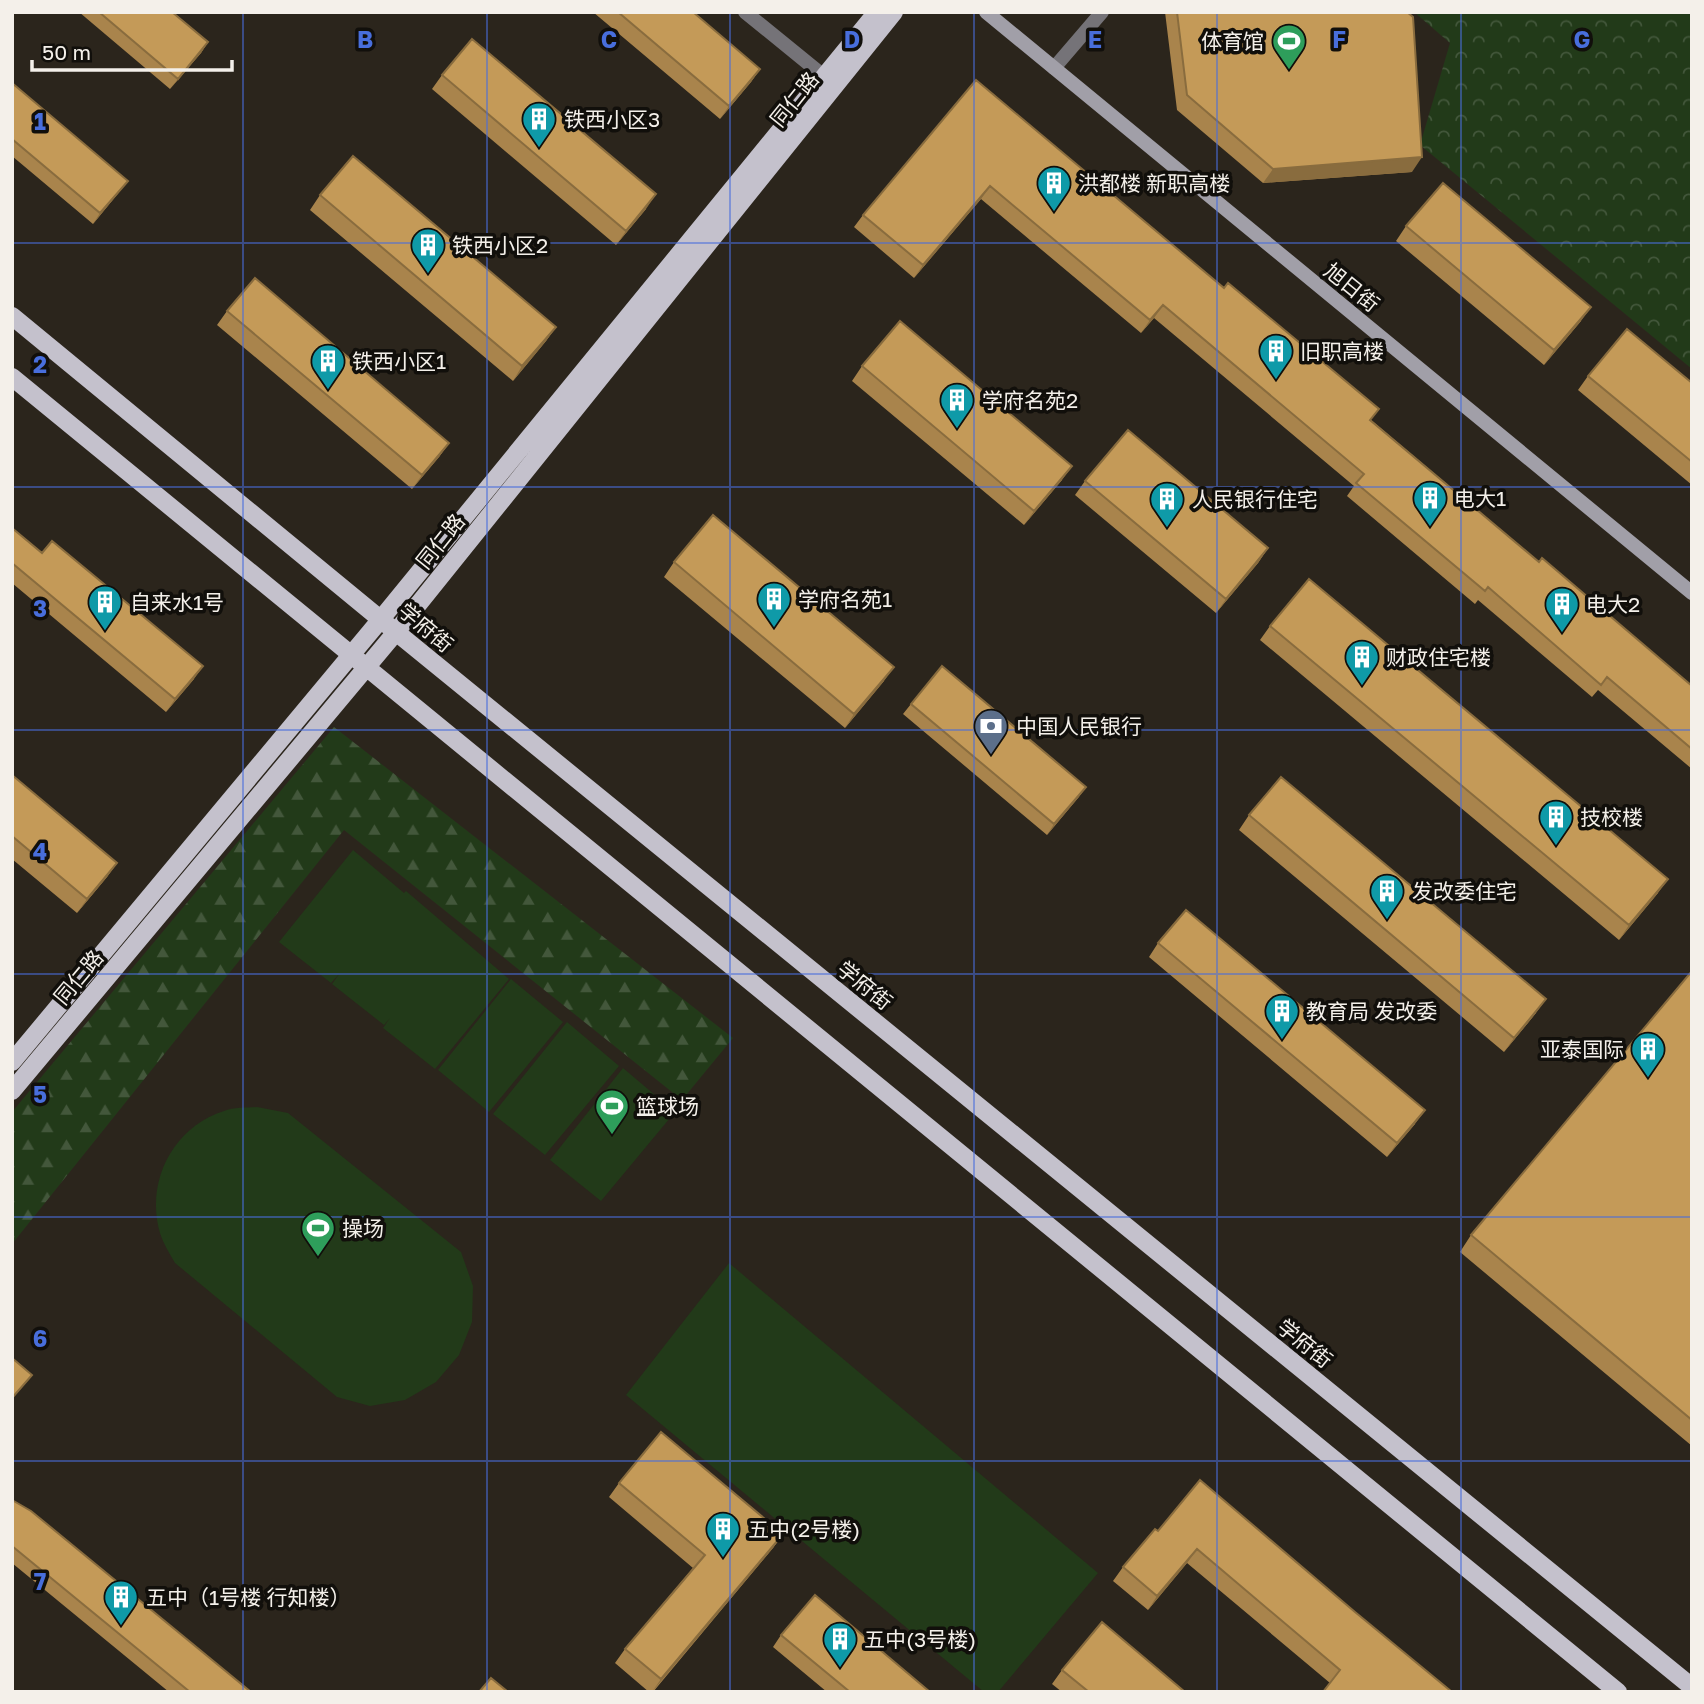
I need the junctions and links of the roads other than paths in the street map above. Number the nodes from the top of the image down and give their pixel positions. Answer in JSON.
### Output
{"nodes":[{"id":1,"x":745,"y":12,"type":"edge"},
{"id":2,"x":877,"y":12,"type":"edge"},
{"id":3,"x":894,"y":12,"type":"edge"},
{"id":4,"x":986,"y":12,"type":"edge"},
{"id":5,"x":1102,"y":12,"type":"edge"},
{"id":6,"x":1054,"y":68,"type":"junction"},
{"id":7,"x":829,"y":81,"type":"junction"},
{"id":8,"x":12,"y":316,"type":"edge"},
{"id":9,"x":12,"y":377,"type":"edge"},
{"id":10,"x":1692,"y":593,"type":"edge"},
{"id":11,"x":381,"y":619,"type":"junction"},
{"id":12,"x":396,"y":632,"type":"junction"},
{"id":13,"x":352,"y":654,"type":"junction"},
{"id":14,"x":367,"y":667,"type":"junction"},
{"id":15,"x":12,"y":1062,"type":"edge"},
{"id":16,"x":12,"y":1091,"type":"edge"},
{"id":17,"x":1692,"y":1687,"type":"edge"},
{"id":18,"x":1618,"y":1692,"type":"edge"}],
"edges":[{"from":1,"to":7,"type":"street"},
{"from":2,"to":7,"type":"main road","name":"同仁路"},
{"from":3,"to":7,"type":"main road","name":"同仁路"},
{"from":4,"to":6,"type":"main road","name":"旭日街"},
{"from":5,"to":6,"type":"street"},
{"from":6,"to":10,"type":"main road","name":"旭日街"},
{"from":7,"to":11,"type":"main road","name":"同仁路"},
{"from":7,"to":12,"type":"main road","name":"同仁路"},
{"from":8,"to":11,"type":"main road","name":"学府街"},
{"from":9,"to":13,"type":"main road"},
{"from":11,"to":12,"type":"main road","name":"学府街"},
{"from":11,"to":13,"type":"main road","name":"同仁路"},
{"from":12,"to":14,"type":"main road","name":"同仁路"},
{"from":12,"to":17,"type":"main road","name":"学府街"},
{"from":13,"to":14,"type":"main road"},
{"from":13,"to":15,"type":"main road","name":"同仁路"},
{"from":14,"to":16,"type":"main road","name":"同仁路"},
{"from":14,"to":18,"type":"main road"}]}
